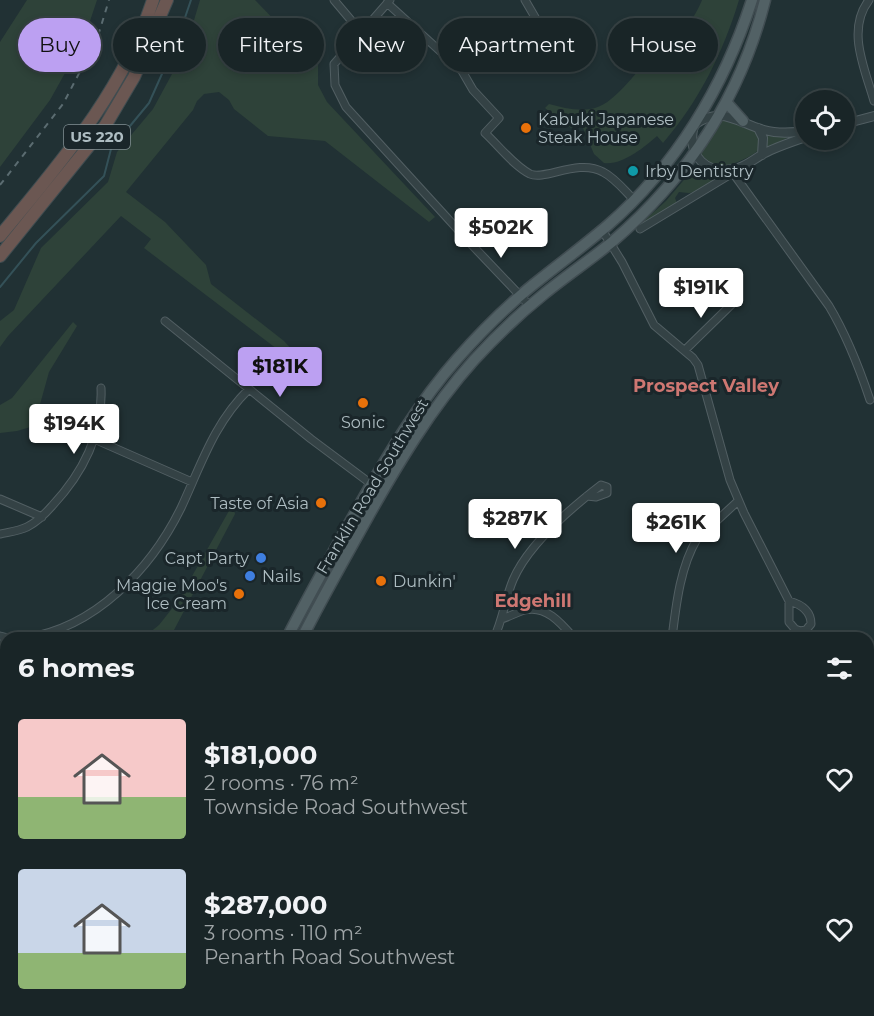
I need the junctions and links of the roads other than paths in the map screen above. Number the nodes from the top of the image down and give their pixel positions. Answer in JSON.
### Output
{"nodes":[{"id":1,"x":153,"y":0,"type":"edge"},
{"id":2,"x":167,"y":0,"type":"edge"},
{"id":3,"x":334,"y":0,"type":"edge"},
{"id":4,"x":525,"y":0,"type":"edge"},
{"id":5,"x":752,"y":0,"type":"edge"},
{"id":6,"x":765,"y":0,"type":"edge"},
{"id":7,"x":869,"y":0,"type":"edge"},
{"id":8,"x":389,"y":2,"type":"edge"},
{"id":9,"x":349,"y":18,"type":"edge"},
{"id":10,"x":374,"y":18,"type":"edge"},
{"id":11,"x":536,"y":18,"type":"edge"},
{"id":12,"x":336,"y":62,"type":"edge"},
{"id":13,"x":874,"y":101,"type":"edge"},
{"id":14,"x":727,"y":103,"type":"junction"},
{"id":15,"x":720,"y":115,"type":"junction"},
{"id":16,"x":874,"y":116,"type":"edge"},
{"id":17,"x":743,"y":121,"type":"junction"},
{"id":18,"x":855,"y":121,"type":"edge"},
{"id":19,"x":694,"y":125,"type":"junction"},
{"id":20,"x":758,"y":128,"type":"junction"},
{"id":21,"x":795,"y":131,"type":"edge"},
{"id":22,"x":795,"y":141,"type":"edge"},
{"id":23,"x":695,"y":154,"type":"junction"},
{"id":24,"x":762,"y":154,"type":"junction"},
{"id":25,"x":746,"y":165,"type":"junction"},
{"id":26,"x":733,"y":173,"type":"junction"},
{"id":27,"x":634,"y":200,"type":"junction"},
{"id":28,"x":640,"y":229,"type":"dead end"},
{"id":29,"x":602,"y":230,"type":"junction"},
{"id":30,"x":0,"y":236,"type":"edge"},
{"id":31,"x":611,"y":243,"type":"junction"},
{"id":32,"x":0,"y":256,"type":"edge"},
{"id":33,"x":520,"y":296,"type":"junction"},
{"id":34,"x":733,"y":303,"type":"dead end"},
{"id":35,"x":530,"y":306,"type":"junction"},
{"id":36,"x":165,"y":321,"type":"dead end"},
{"id":37,"x":685,"y":350,"type":"junction"},
{"id":38,"x":101,"y":388,"type":"dead end"},
{"id":39,"x":249,"y":389,"type":"junction"},
{"id":40,"x":870,"y":400,"type":"dead end"},
{"id":41,"x":94,"y":439,"type":"junction"},
{"id":42,"x":192,"y":482,"type":"junction"},
{"id":43,"x":371,"y":485,"type":"junction"},
{"id":44,"x":382,"y":492,"type":"junction"},
{"id":45,"x":587,"y":496,"type":"dead end"},
{"id":46,"x":0,"y":499,"type":"edge"},
{"id":47,"x":738,"y":501,"type":"junction"},
{"id":48,"x":42,"y":517,"type":"junction"},
{"id":49,"x":0,"y":534,"type":"edge"},
{"id":50,"x":789,"y":601,"type":"junction"},
{"id":51,"x":501,"y":619,"type":"junction"},
{"id":52,"x":48,"y":632,"type":"edge"},
{"id":53,"x":293,"y":632,"type":"edge"},
{"id":54,"x":305,"y":632,"type":"edge"},
{"id":55,"x":496,"y":632,"type":"edge"},
{"id":56,"x":568,"y":632,"type":"edge"},
{"id":57,"x":673,"y":632,"type":"edge"}],
"edges":[{"from":1,"to":30,"type":"highway","number":"US 220"},
{"from":2,"to":32,"type":"highway","number":"US 220"},
{"from":3,"to":9,"type":"street"},
{"from":4,"to":11,"type":"street"},
{"from":5,"to":19,"type":"main road","name":"Franklin Road Southwest"},
{"from":6,"to":14,"type":"main road","name":"Franklin Road Southwest"},
{"from":7,"to":13,"type":"street"},
{"from":8,"to":10,"type":"street"},
{"from":8,"to":27,"type":"street"},
{"from":12,"to":33,"type":"street"},
{"from":14,"to":15,"type":"main road","name":"Franklin Road Southwest"},
{"from":14,"to":17,"type":"main road"},
{"from":15,"to":17,"type":"street"},
{"from":15,"to":19,"type":"street"},
{"from":15,"to":23,"type":"main road","name":"Franklin Road Southwest"},
{"from":16,"to":18,"type":"street"},
{"from":17,"to":20,"type":"street"},
{"from":19,"to":23,"type":"street"},
{"from":19,"to":27,"type":"main road","name":"Franklin Road Southwest"},
{"from":20,"to":21,"type":"street"},
{"from":20,"to":24,"type":"street"},
{"from":22,"to":24,"type":"street"},
{"from":23,"to":25,"type":"street"},
{"from":23,"to":31,"type":"main road","name":"Franklin Road Southwest"},
{"from":24,"to":25,"type":"street"},
{"from":25,"to":26,"type":"street"},
{"from":26,"to":28,"type":"street"},
{"from":26,"to":40,"type":"street"},
{"from":27,"to":29,"type":"main road","name":"Franklin Road Southwest"},
{"from":29,"to":31,"type":"street"},
{"from":29,"to":33,"type":"main road","name":"Franklin Road Southwest"},
{"from":31,"to":35,"type":"main road","name":"Franklin Road Southwest"},
{"from":31,"to":37,"type":"street"},
{"from":33,"to":35,"type":"street"},
{"from":33,"to":43,"type":"main road","name":"Franklin Road Southwest"},
{"from":34,"to":37,"type":"street"},
{"from":35,"to":44,"type":"main road","name":"Franklin Road Southwest"},
{"from":36,"to":39,"type":"street"},
{"from":37,"to":47,"type":"street"},
{"from":38,"to":41,"type":"street"},
{"from":39,"to":42,"type":"street"},
{"from":39,"to":43,"type":"street"},
{"from":41,"to":42,"type":"street"},
{"from":41,"to":48,"type":"street"},
{"from":42,"to":52,"type":"street"},
{"from":43,"to":44,"type":"street"},
{"from":43,"to":53,"type":"main road","name":"Franklin Road Southwest"},
{"from":44,"to":54,"type":"main road","name":"Franklin Road Southwest"},
{"from":45,"to":51,"type":"street"},
{"from":46,"to":48,"type":"street"},
{"from":47,"to":50,"type":"street"},
{"from":47,"to":57,"type":"street"},
{"from":48,"to":49,"type":"street"},
{"from":50,"to":50,"type":"street"},
{"from":51,"to":55,"type":"street"},
{"from":51,"to":56,"type":"street"}]}
